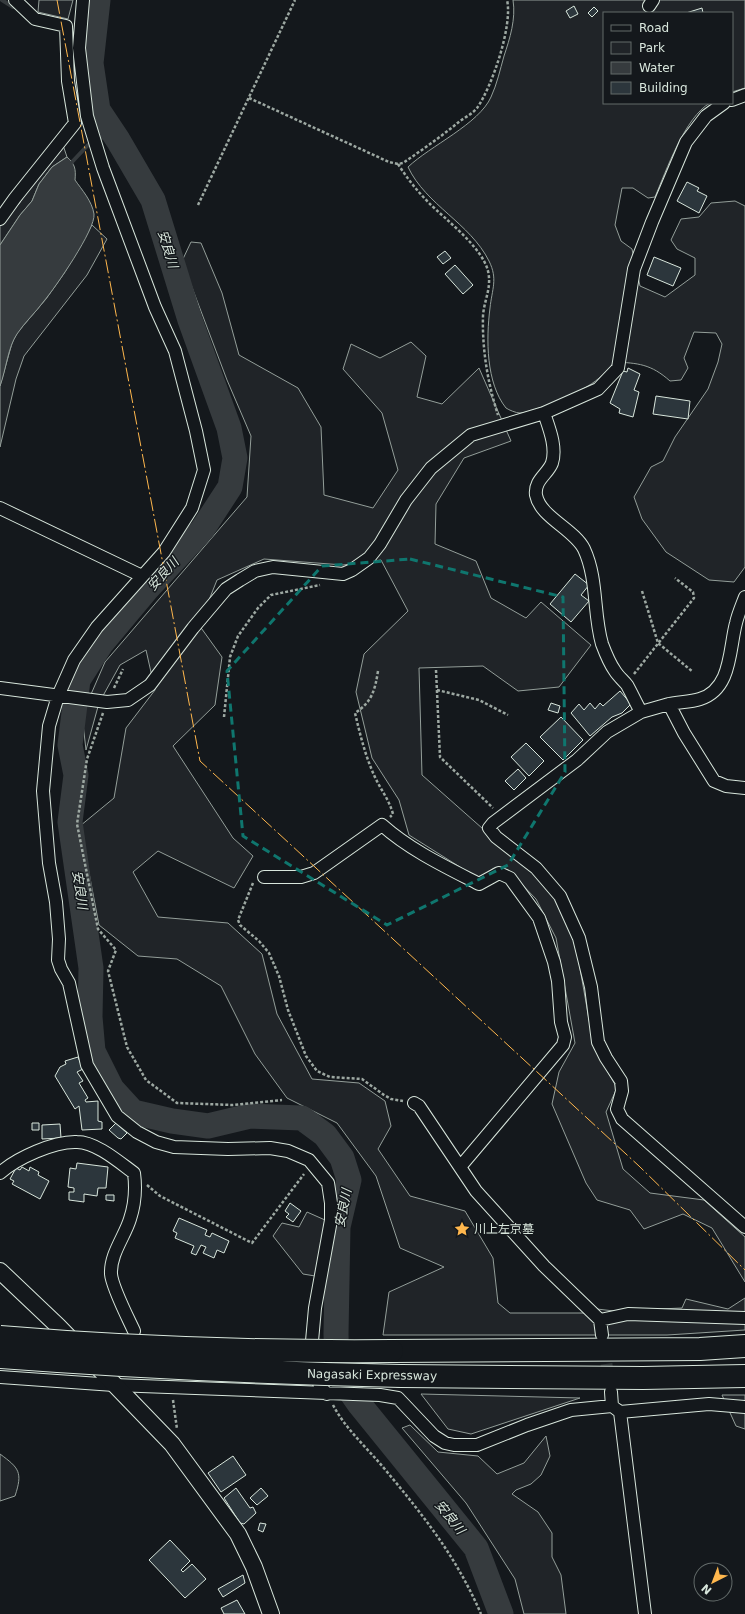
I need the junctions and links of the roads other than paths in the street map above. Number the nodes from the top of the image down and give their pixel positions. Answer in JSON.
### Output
{"nodes":[{"id":1,"x":15,"y":0,"type":"edge"},
{"id":2,"x":83,"y":0,"type":"edge"},
{"id":3,"x":745,"y":95,"type":"edge"},
{"id":4,"x":733,"y":100,"type":"edge"},
{"id":5,"x":723,"y":104,"type":"edge"},
{"id":6,"x":0,"y":219,"type":"edge"},
{"id":7,"x":544,"y":413,"type":"junction"},
{"id":8,"x":0,"y":508,"type":"edge"},
{"id":9,"x":142,"y":576,"type":"junction"},
{"id":10,"x":745,"y":597,"type":"edge"},
{"id":11,"x":0,"y":688,"type":"edge"},
{"id":12,"x":58,"y":696,"type":"junction"},
{"id":13,"x":669,"y":704,"type":"junction"},
{"id":14,"x":641,"y":712,"type":"junction"},
{"id":15,"x":745,"y":788,"type":"edge"},
{"id":16,"x":264,"y":877,"type":"road end"},
{"id":17,"x":414,"y":1103,"type":"road end"},
{"id":18,"x":460,"y":1167,"type":"junction"},
{"id":19,"x":0,"y":1173,"type":"edge"},
{"id":20,"x":745,"y":1227,"type":"edge"},
{"id":21,"x":0,"y":1271,"type":"edge"},
{"id":22,"x":745,"y":1318,"type":"edge"},
{"id":23,"x":600,"y":1320,"type":"junction"},
{"id":24,"x":134,"y":1331,"type":"dead end"},
{"id":25,"x":602,"y":1335,"type":"tunnel mouth"},
{"id":26,"x":0,"y":1338,"type":"edge"},
{"id":27,"x":745,"y":1346,"type":"edge"},
{"id":28,"x":0,"y":1357,"type":"edge"},
{"id":29,"x":745,"y":1376,"type":"edge"},
{"id":30,"x":0,"y":1377,"type":"edge"},
{"id":31,"x":114,"y":1385,"type":"junction"},
{"id":32,"x":611,"y":1392,"type":"tunnel mouth"},
{"id":33,"x":327,"y":1394,"type":"junction"},
{"id":34,"x":745,"y":1407,"type":"edge"},
{"id":35,"x":616,"y":1409,"type":"junction"},
{"id":36,"x":271,"y":1614,"type":"edge"},
{"id":37,"x":645,"y":1614,"type":"edge"}],
"edges":[{"from":1,"to":6,"type":"street"},
{"from":2,"to":9,"type":"street"},
{"from":3,"to":4,"type":"street"},
{"from":5,"to":7,"type":"street"},
{"from":7,"to":12,"type":"street"},
{"from":7,"to":14,"type":"street"},
{"from":8,"to":9,"type":"street"},
{"from":9,"to":12,"type":"street"},
{"from":10,"to":13,"type":"street"},
{"from":11,"to":12,"type":"street"},
{"from":12,"to":33,"type":"street"},
{"from":13,"to":14,"type":"street"},
{"from":13,"to":15,"type":"street"},
{"from":14,"to":20,"type":"street"},
{"from":16,"to":18,"type":"street"},
{"from":17,"to":18,"type":"street"},
{"from":18,"to":23,"type":"street"},
{"from":19,"to":24,"type":"street"},
{"from":21,"to":31,"type":"street"},
{"from":22,"to":23,"type":"street"},
{"from":23,"to":25,"type":"street"},
{"from":26,"to":27,"type":"highway","name":"Nagasaki Expressway","bridge":true},
{"from":28,"to":29,"type":"highway","name":"Nagasaki Expressway","bridge":true},
{"from":30,"to":31,"type":"street"},
{"from":31,"to":33,"type":"street"},
{"from":31,"to":36,"type":"street"},
{"from":32,"to":35,"type":"street"},
{"from":33,"to":35,"type":"street"},
{"from":34,"to":35,"type":"street"},
{"from":35,"to":37,"type":"street"}]}
